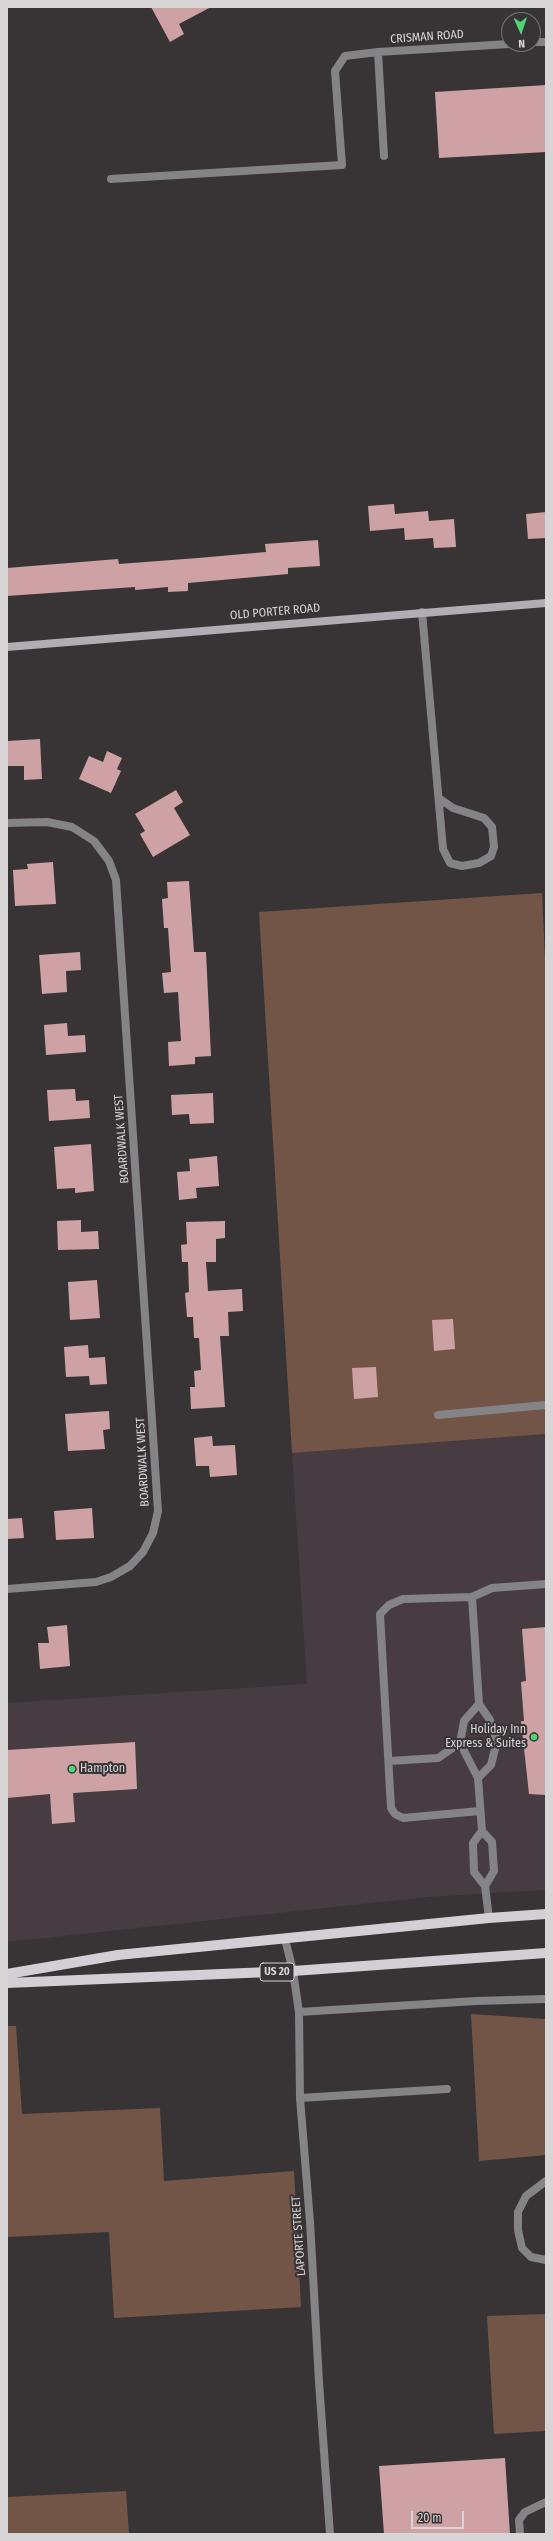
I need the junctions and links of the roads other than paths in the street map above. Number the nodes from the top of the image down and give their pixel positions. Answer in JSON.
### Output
{"nodes":[{"id":1,"x":501,"y":44,"type":"edge"},
{"id":2,"x":378,"y":52,"type":"junction"},
{"id":3,"x":384,"y":156,"type":"dead end"},
{"id":4,"x":111,"y":179,"type":"dead end"},
{"id":5,"x":546,"y":602,"type":"edge"},
{"id":6,"x":422,"y":612,"type":"junction"},
{"id":7,"x":7,"y":646,"type":"edge"},
{"id":8,"x":440,"y":799,"type":"junction"},
{"id":9,"x":7,"y":823,"type":"edge"},
{"id":10,"x":546,"y":1405,"type":"edge"},
{"id":11,"x":438,"y":1415,"type":"dead end"},
{"id":12,"x":546,"y":1584,"type":"edge"},
{"id":13,"x":7,"y":1589,"type":"edge"},
{"id":14,"x":472,"y":1597,"type":"junction"},
{"id":15,"x":479,"y":1704,"type":"junction"},
{"id":16,"x":460,"y":1743,"type":"junction"},
{"id":17,"x":389,"y":1761,"type":"junction"},
{"id":18,"x":478,"y":1778,"type":"junction"},
{"id":19,"x":480,"y":1810,"type":"junction"},
{"id":20,"x":482,"y":1831,"type":"junction"},
{"id":21,"x":485,"y":1886,"type":"junction"},
{"id":22,"x":546,"y":1914,"type":"edge"},
{"id":23,"x":489,"y":1918,"type":"junction"},
{"id":24,"x":285,"y":1938,"type":"junction"},
{"id":25,"x":546,"y":1953,"type":"edge"},
{"id":26,"x":293,"y":1971,"type":"junction"},
{"id":27,"x":7,"y":1974,"type":"edge"},
{"id":28,"x":7,"y":1983,"type":"edge"},
{"id":29,"x":546,"y":1999,"type":"edge"},
{"id":30,"x":299,"y":2012,"type":"junction"},
{"id":31,"x":447,"y":2089,"type":"dead end"},
{"id":32,"x":300,"y":2098,"type":"junction"},
{"id":33,"x":546,"y":2181,"type":"edge"},
{"id":34,"x":546,"y":2260,"type":"edge"},
{"id":35,"x":546,"y":2502,"type":"edge"},
{"id":36,"x":330,"y":2534,"type":"edge"},
{"id":37,"x":520,"y":2534,"type":"edge"}],
"edges":[{"from":1,"to":2,"type":"street","name":"CRISMAN ROAD"},
{"from":2,"to":3,"type":"street","name":"CRISMAN ROAD"},
{"from":2,"to":4,"type":"street"},
{"from":5,"to":6,"type":"street","name":"OLD PORTER ROAD"},
{"from":6,"to":7,"type":"street","name":"OLD PORTER ROAD"},
{"from":6,"to":8,"type":"street"},
{"from":8,"to":8,"type":"street"},
{"from":9,"to":13,"type":"street","name":"BOARDWALK WEST"},
{"from":10,"to":11,"type":"street"},
{"from":12,"to":14,"type":"street"},
{"from":14,"to":15,"type":"street"},
{"from":14,"to":17,"type":"street"},
{"from":15,"to":16,"type":"street"},
{"from":15,"to":18,"type":"street"},
{"from":16,"to":17,"type":"street"},
{"from":16,"to":18,"type":"street"},
{"from":17,"to":19,"type":"street"},
{"from":18,"to":19,"type":"street"},
{"from":19,"to":20,"type":"street"},
{"from":20,"to":21,"type":"street"},
{"from":20,"to":21,"type":"street"},
{"from":21,"to":23,"type":"street"},
{"from":22,"to":23,"type":"main road"},
{"from":23,"to":24,"type":"main road"},
{"from":24,"to":26,"type":"street","name":"LAPORTE STREET"},
{"from":24,"to":27,"type":"main road"},
{"from":25,"to":26,"type":"main road","number":"US 20"},
{"from":26,"to":28,"type":"main road","number":"US 20"},
{"from":26,"to":30,"type":"street","name":"LAPORTE STREET"},
{"from":29,"to":30,"type":"street"},
{"from":30,"to":32,"type":"street","name":"LAPORTE STREET"},
{"from":31,"to":32,"type":"street"},
{"from":32,"to":36,"type":"street","name":"LAPORTE STREET"},
{"from":33,"to":34,"type":"street"},
{"from":35,"to":37,"type":"street"}]}
